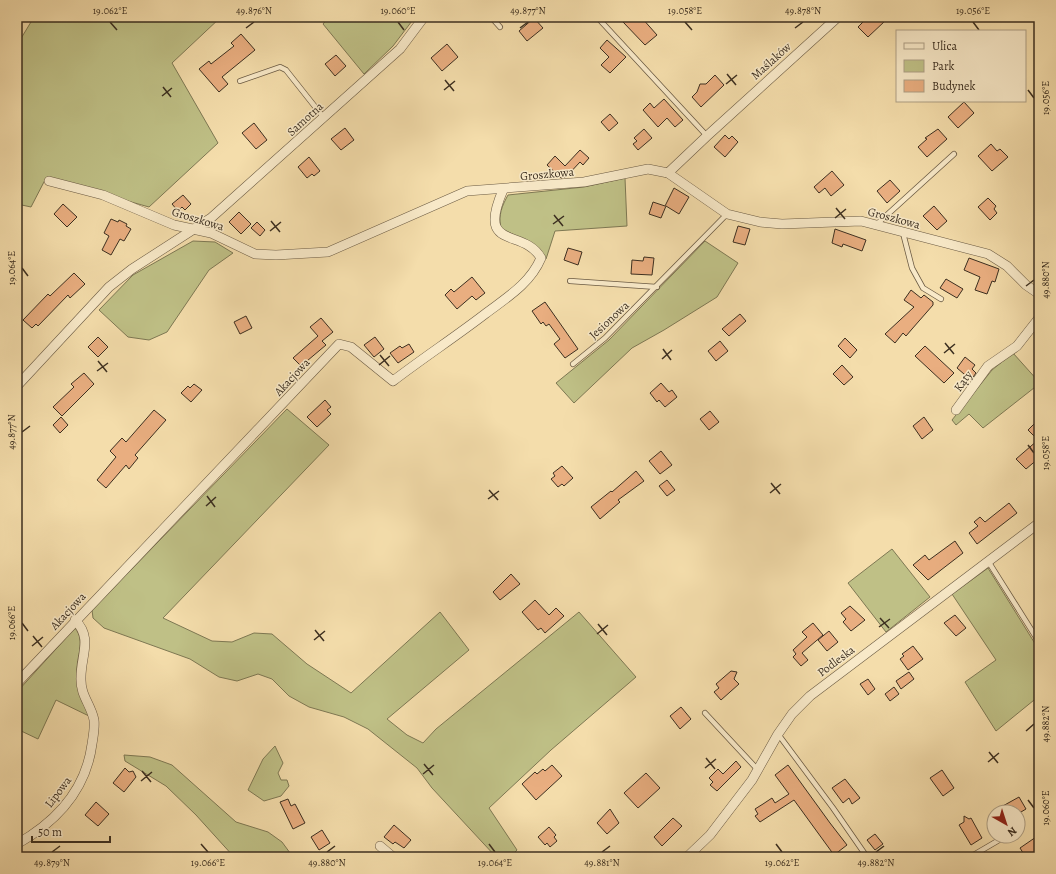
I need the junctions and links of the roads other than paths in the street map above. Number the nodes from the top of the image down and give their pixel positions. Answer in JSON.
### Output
{"nodes":[{"id":1,"x":424,"y":17,"type":"edge"},
{"id":2,"x":491,"y":17,"type":"edge"},
{"id":3,"x":597,"y":17,"type":"edge"},
{"id":4,"x":838,"y":17,"type":"edge"},
{"id":5,"x":500,"y":27,"type":"dead end"},
{"id":6,"x":240,"y":81,"type":"dead end"},
{"id":7,"x":324,"y":118,"type":"junction"},
{"id":8,"x":706,"y":136,"type":"junction"},
{"id":9,"x":954,"y":154,"type":"dead end"},
{"id":10,"x":668,"y":173,"type":"junction"},
{"id":11,"x":49,"y":181,"type":"dead end"},
{"id":12,"x":503,"y":190,"type":"junction"},
{"id":13,"x":728,"y":214,"type":"junction"},
{"id":14,"x":877,"y":224,"type":"junction"},
{"id":15,"x":194,"y":231,"type":"junction"},
{"id":16,"x":903,"y":233,"type":"junction"},
{"id":17,"x":570,"y":281,"type":"dead end"},
{"id":18,"x":657,"y":287,"type":"junction"},
{"id":19,"x":1039,"y":294,"type":"edge"},
{"id":20,"x":941,"y":299,"type":"dead end"},
{"id":21,"x":1039,"y":318,"type":"edge"},
{"id":22,"x":573,"y":364,"type":"dead end"},
{"id":23,"x":17,"y":386,"type":"edge"},
{"id":24,"x":956,"y":410,"type":"dead end"},
{"id":25,"x":1039,"y":523,"type":"edge"},
{"id":26,"x":988,"y":561,"type":"junction"},
{"id":27,"x":76,"y":620,"type":"junction"},
{"id":28,"x":1039,"y":642,"type":"edge"},
{"id":29,"x":17,"y":682,"type":"edge"},
{"id":30,"x":705,"y":713,"type":"dead end"},
{"id":31,"x":778,"y":734,"type":"junction"},
{"id":32,"x":758,"y":770,"type":"junction"},
{"id":33,"x":17,"y":844,"type":"edge"},
{"id":34,"x":992,"y":844,"type":"edge"},
{"id":35,"x":380,"y":846,"type":"dead end"},
{"id":36,"x":393,"y":857,"type":"edge"},
{"id":37,"x":687,"y":857,"type":"edge"},
{"id":38,"x":867,"y":857,"type":"edge"},
{"id":39,"x":970,"y":857,"type":"edge"}],
"edges":[{"from":1,"to":7,"type":"street","name":"Samotna"},
{"from":2,"to":5,"type":"lane"},
{"from":3,"to":8,"type":"lane"},
{"from":4,"to":8,"type":"street","name":"Maślaków"},
{"from":6,"to":7,"type":"lane"},
{"from":7,"to":15,"type":"street","name":"Samotna"},
{"from":8,"to":10,"type":"street","name":"Maślaków"},
{"from":9,"to":14,"type":"lane"},
{"from":10,"to":12,"type":"street","name":"Groszkowa"},
{"from":10,"to":13,"type":"street","name":"Groszkowa"},
{"from":11,"to":15,"type":"street","name":"Groszkowa"},
{"from":12,"to":15,"type":"street","name":"Groszkowa"},
{"from":12,"to":27,"type":"street","name":"Akacjowa"},
{"from":13,"to":14,"type":"street","name":"Groszkowa"},
{"from":13,"to":18,"type":"lane","name":"Jesionowa"},
{"from":14,"to":16,"type":"street","name":"Groszkowa"},
{"from":15,"to":23,"type":"street","name":"Samotna"},
{"from":16,"to":19,"type":"street","name":"Groszkowa"},
{"from":16,"to":20,"type":"lane"},
{"from":17,"to":18,"type":"lane","name":"Jesionowa"},
{"from":18,"to":22,"type":"lane","name":"Jesionowa"},
{"from":21,"to":24,"type":"street","name":"Kąty"},
{"from":25,"to":26,"type":"street","name":"Podleska"},
{"from":26,"to":28,"type":"lane"},
{"from":26,"to":31,"type":"street","name":"Podleska"},
{"from":27,"to":29,"type":"street","name":"Akacjowa"},
{"from":27,"to":33,"type":"street","name":"Lipowa"},
{"from":30,"to":32,"type":"lane"},
{"from":31,"to":32,"type":"street","name":"Podleska"},
{"from":31,"to":38,"type":"lane"},
{"from":32,"to":37,"type":"street","name":"Podleska"},
{"from":34,"to":39,"type":"lane"},
{"from":35,"to":36,"type":"street"}]}
